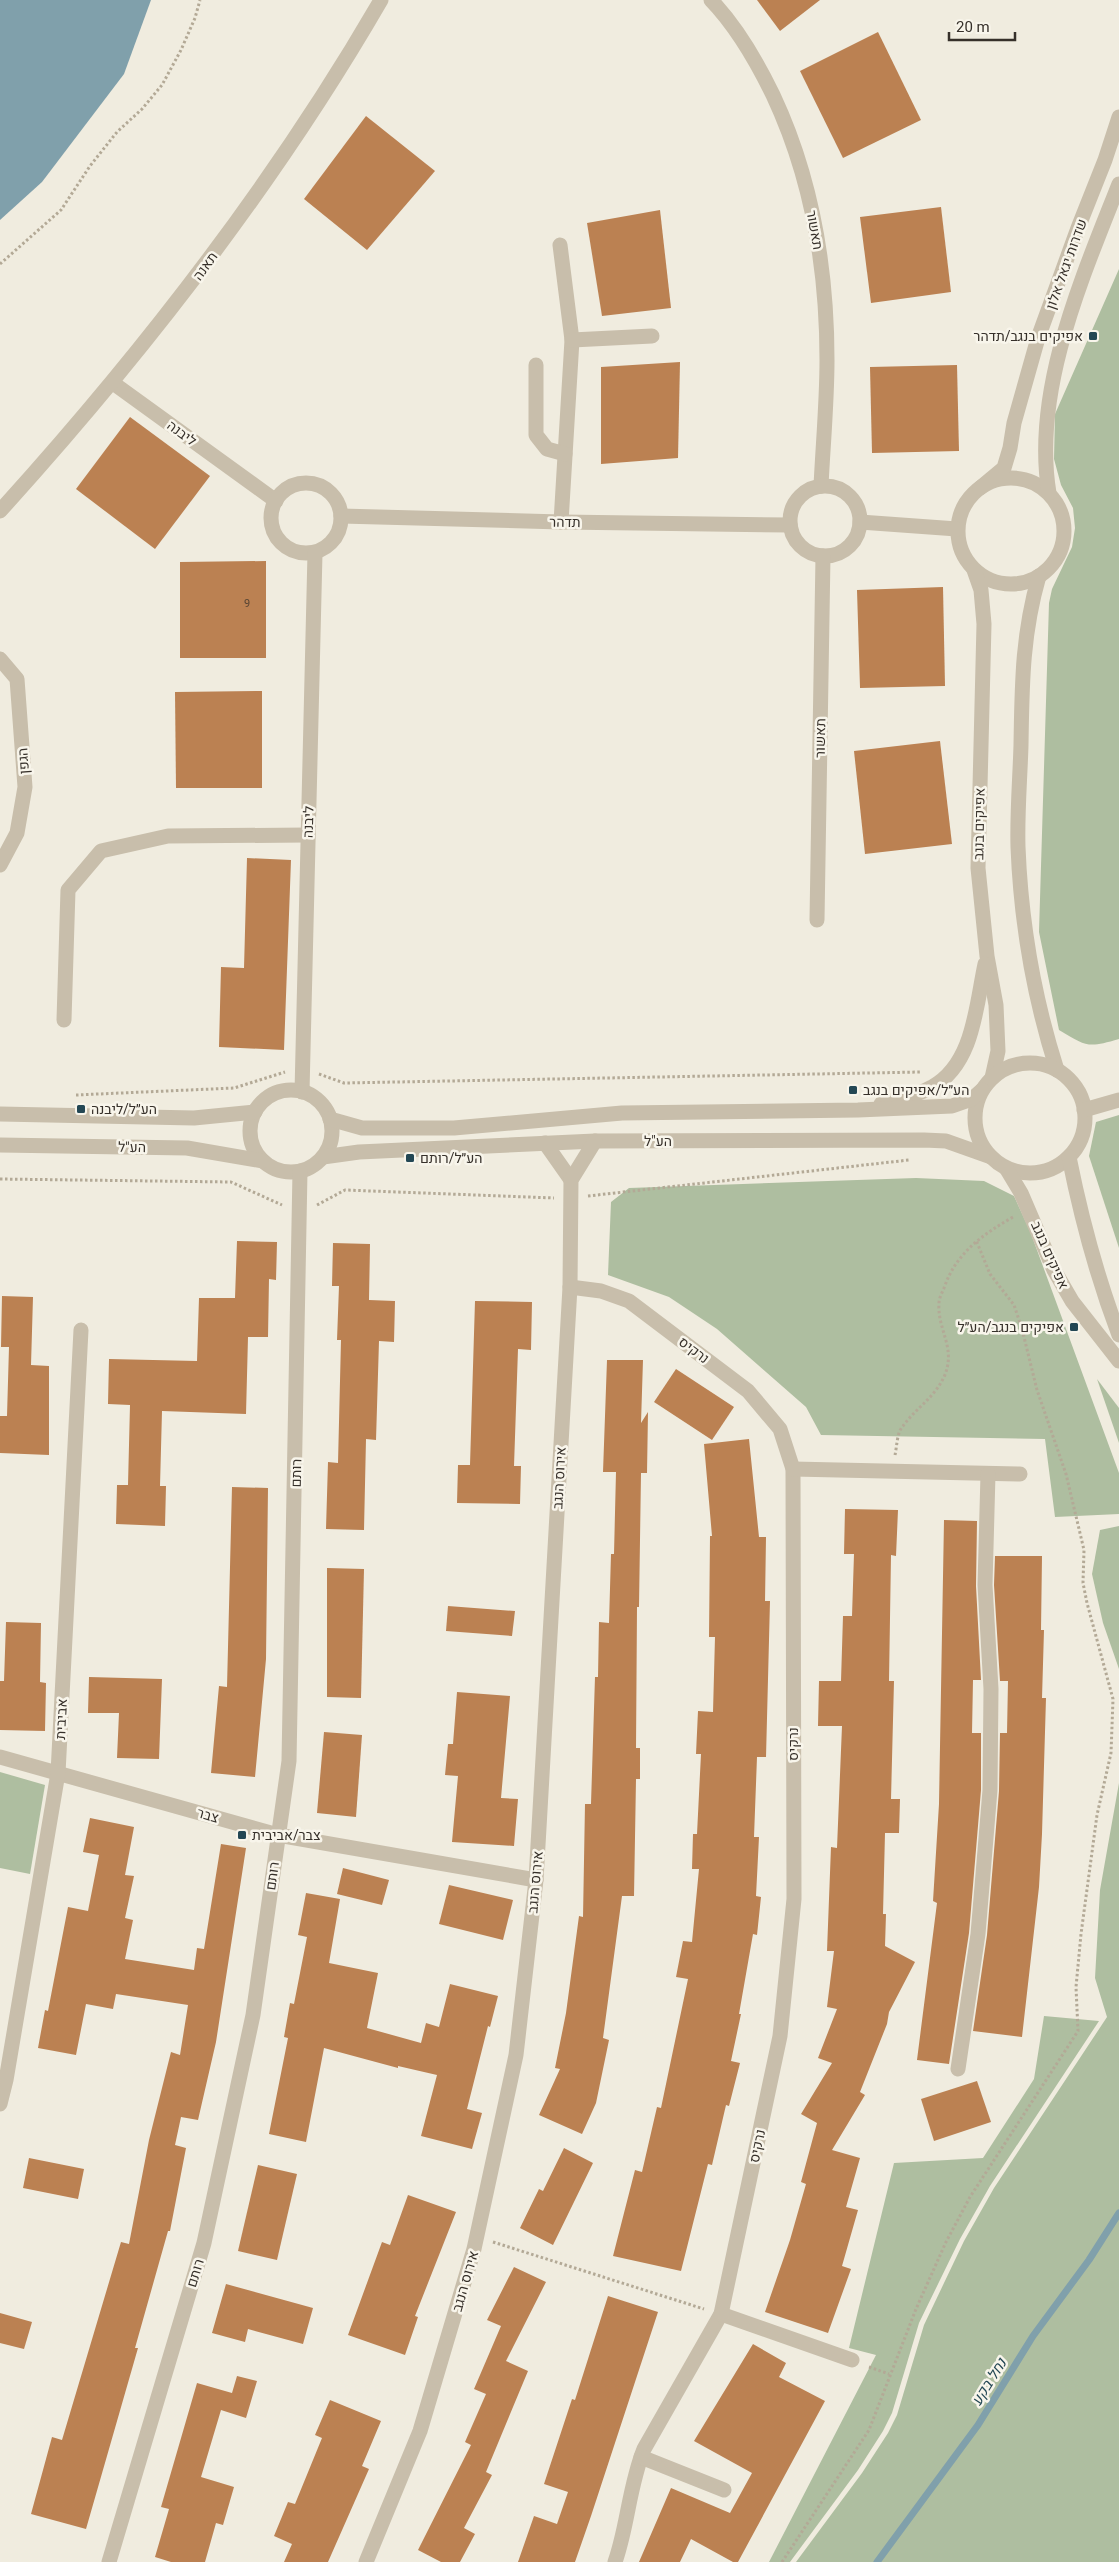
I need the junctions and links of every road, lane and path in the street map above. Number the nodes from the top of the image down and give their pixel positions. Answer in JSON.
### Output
{"nodes":[{"id":1,"x":200,"y":0,"type":"edge"},
{"id":2,"x":381,"y":0,"type":"edge"},
{"id":3,"x":711,"y":0,"type":"edge"},
{"id":4,"x":1119,"y":117,"type":"edge"},
{"id":5,"x":1119,"y":184,"type":"edge"},
{"id":6,"x":560,"y":245,"type":"dead end"},
{"id":7,"x":0,"y":264,"type":"edge"},
{"id":8,"x":652,"y":336,"type":"dead end"},
{"id":9,"x":572,"y":340,"type":"junction"},
{"id":10,"x":536,"y":365,"type":"dead end"},
{"id":11,"x":113,"y":383,"type":"junction"},
{"id":12,"x":565,"y":454,"type":"junction"},
{"id":13,"x":821,"y":486,"type":"junction"},
{"id":14,"x":980,"y":488,"type":"junction"},
{"id":15,"x":1049,"y":493,"type":"junction"},
{"id":16,"x":276,"y":501,"type":"junction"},
{"id":17,"x":0,"y":511,"type":"edge"},
{"id":18,"x":341,"y":516,"type":"junction"},
{"id":19,"x":561,"y":522,"type":"junction"},
{"id":20,"x":860,"y":522,"type":"junction"},
{"id":21,"x":790,"y":525,"type":"junction"},
{"id":22,"x":957,"y":529,"type":"junction"},
{"id":23,"x":315,"y":553,"type":"junction"},
{"id":24,"x":823,"y":556,"type":"junction"},
{"id":25,"x":974,"y":570,"type":"junction"},
{"id":26,"x":1039,"y":576,"type":"junction"},
{"id":27,"x":0,"y":659,"type":"edge"},
{"id":28,"x":307,"y":835,"type":"junction"},
{"id":29,"x":0,"y":865,"type":"edge"},
{"id":30,"x":817,"y":920,"type":"dead end"},
{"id":31,"x":987,"y":956,"type":"junction"},
{"id":32,"x":64,"y":1020,"type":"dead end"},
{"id":33,"x":301,"y":1067,"type":"junction"},
{"id":34,"x":1057,"y":1070,"type":"junction"},
{"id":35,"x":920,"y":1071,"type":"dead end"},
{"id":36,"x":992,"y":1078,"type":"junction"},
{"id":37,"x":982,"y":1090,"type":"junction"},
{"id":38,"x":302,"y":1092,"type":"junction"},
{"id":39,"x":66,"y":1096,"type":"dead end"},
{"id":40,"x":1119,"y":1100,"type":"edge"},
{"id":41,"x":858,"y":1110,"type":"junction"},
{"id":42,"x":1084,"y":1110,"type":"junction"},
{"id":43,"x":255,"y":1112,"type":"junction"},
{"id":44,"x":0,"y":1114,"type":"edge"},
{"id":45,"x":330,"y":1119,"type":"junction"},
{"id":46,"x":595,"y":1141,"type":"junction"},
{"id":47,"x":545,"y":1143,"type":"junction"},
{"id":48,"x":0,"y":1145,"type":"edge"},
{"id":49,"x":1069,"y":1156,"type":"junction"},
{"id":50,"x":323,"y":1157,"type":"junction"},
{"id":51,"x":991,"y":1158,"type":"junction"},
{"id":52,"x":919,"y":1159,"type":"dead end"},
{"id":53,"x":263,"y":1161,"type":"junction"},
{"id":54,"x":1006,"y":1168,"type":"junction"},
{"id":55,"x":300,"y":1172,"type":"junction"},
{"id":56,"x":0,"y":1180,"type":"edge"},
{"id":57,"x":571,"y":1180,"type":"junction"},
{"id":58,"x":570,"y":1198,"type":"junction"},
{"id":59,"x":1029,"y":1208,"type":"junction"},
{"id":60,"x":301,"y":1213,"type":"junction"},
{"id":61,"x":976,"y":1240,"type":"junction"},
{"id":62,"x":570,"y":1287,"type":"junction"},
{"id":63,"x":81,"y":1330,"type":"dead end"},
{"id":64,"x":1119,"y":1335,"type":"edge"},
{"id":65,"x":1119,"y":1360,"type":"edge"},
{"id":66,"x":793,"y":1469,"type":"junction"},
{"id":67,"x":890,"y":1471,"type":"junction"},
{"id":68,"x":988,"y":1474,"type":"junction"},
{"id":69,"x":1020,"y":1474,"type":"dead end"},
{"id":70,"x":0,"y":1757,"type":"edge"},
{"id":71,"x":58,"y":1773,"type":"junction"},
{"id":72,"x":278,"y":1835,"type":"junction"},
{"id":73,"x":536,"y":1880,"type":"junction"},
{"id":74,"x":958,"y":2070,"type":"dead end"},
{"id":75,"x":0,"y":2104,"type":"edge"},
{"id":76,"x":477,"y":2237,"type":"junction"},
{"id":77,"x":721,"y":2314,"type":"junction"},
{"id":78,"x":852,"y":2360,"type":"dead end"},
{"id":79,"x":641,"y":2457,"type":"junction"},
{"id":80,"x":724,"y":2490,"type":"dead end"},
{"id":81,"x":109,"y":2562,"type":"edge"},
{"id":82,"x":366,"y":2562,"type":"edge"},
{"id":83,"x":615,"y":2562,"type":"edge"},
{"id":84,"x":782,"y":2562,"type":"edge"}],
"edges":[{"from":1,"to":7,"type":"path"},
{"from":2,"to":11,"type":"street","name":"תאנה"},
{"from":3,"to":13,"type":"street","name":"תאשור"},
{"from":4,"to":14,"type":"street","name":"שדרות יגאל אלון"},
{"from":5,"to":15,"type":"street","name":"שדרות יגאל אלון"},
{"from":6,"to":9,"type":"street"},
{"from":8,"to":9,"type":"street"},
{"from":9,"to":12,"type":"street"},
{"from":10,"to":12,"type":"street"},
{"from":11,"to":16,"type":"street","name":"ליבנה"},
{"from":11,"to":17,"type":"street","name":"תאנה"},
{"from":12,"to":19,"type":"street"},
{"from":13,"to":20,"type":"street"},
{"from":13,"to":21,"type":"street"},
{"from":14,"to":15,"type":"street"},
{"from":14,"to":22,"type":"street"},
{"from":15,"to":26,"type":"street"},
{"from":16,"to":18,"type":"street"},
{"from":16,"to":23,"type":"street"},
{"from":18,"to":19,"type":"street","name":"תדהר"},
{"from":18,"to":23,"type":"street"},
{"from":19,"to":21,"type":"street","name":"תדהר"},
{"from":20,"to":22,"type":"street"},
{"from":20,"to":24,"type":"street"},
{"from":21,"to":24,"type":"street"},
{"from":22,"to":25,"type":"street"},
{"from":23,"to":28,"type":"street","name":"ליבנה"},
{"from":24,"to":30,"type":"street","name":"תאשור"},
{"from":25,"to":26,"type":"street"},
{"from":25,"to":31,"type":"street","name":"אפיקים בנגב"},
{"from":26,"to":34,"type":"street"},
{"from":27,"to":29,"type":"street","name":"הגפן"},
{"from":28,"to":32,"type":"street"},
{"from":28,"to":33,"type":"street","name":"ליבנה"},
{"from":31,"to":36,"type":"street","name":"אפיקים בנגב"},
{"from":31,"to":41,"type":"street"},
{"from":33,"to":35,"type":"path"},
{"from":33,"to":38,"type":"street","name":"ליבנה"},
{"from":33,"to":39,"type":"path"},
{"from":34,"to":36,"type":"street"},
{"from":34,"to":42,"type":"street"},
{"from":36,"to":37,"type":"street"},
{"from":37,"to":41,"type":"street","name":"הע\"ל"},
{"from":37,"to":51,"type":"street"},
{"from":38,"to":43,"type":"street"},
{"from":38,"to":45,"type":"street"},
{"from":40,"to":42,"type":"street"},
{"from":41,"to":45,"type":"street","name":"הע\"ל"},
{"from":42,"to":49,"type":"street"},
{"from":43,"to":44,"type":"street"},
{"from":43,"to":53,"type":"street"},
{"from":45,"to":50,"type":"street"},
{"from":46,"to":47,"type":"street","name":"הע\"ל"},
{"from":46,"to":51,"type":"street","name":"הע\"ל"},
{"from":46,"to":57,"type":"street","name":"אירוס הנגב"},
{"from":47,"to":50,"type":"street","name":"הע\"ל"},
{"from":47,"to":57,"type":"street"},
{"from":48,"to":53,"type":"street","name":"הע\"ל"},
{"from":49,"to":54,"type":"street"},
{"from":49,"to":64,"type":"street"},
{"from":50,"to":55,"type":"street"},
{"from":51,"to":54,"type":"street"},
{"from":52,"to":58,"type":"path"},
{"from":53,"to":55,"type":"street"},
{"from":54,"to":59,"type":"street","name":"אפיקים בנגב"},
{"from":55,"to":60,"type":"street","name":"רותם"},
{"from":56,"to":60,"type":"path"},
{"from":57,"to":58,"type":"street","name":"אירוס הנגב"},
{"from":58,"to":60,"type":"path"},
{"from":58,"to":62,"type":"street","name":"אירוס הנגב"},
{"from":59,"to":61,"type":"path"},
{"from":59,"to":65,"type":"street","name":"אפיקים בנגב"},
{"from":60,"to":72,"type":"street","name":"רותם"},
{"from":61,"to":67,"type":"path"},
{"from":61,"to":84,"type":"path"},
{"from":62,"to":66,"type":"street","name":"נרקיס"},
{"from":62,"to":73,"type":"street","name":"אירוס הנגב"},
{"from":63,"to":71,"type":"street","name":"אביבית"},
{"from":66,"to":67,"type":"street"},
{"from":66,"to":77,"type":"street","name":"נרקיס"},
{"from":67,"to":68,"type":"street"},
{"from":68,"to":69,"type":"street"},
{"from":68,"to":74,"type":"street"},
{"from":70,"to":71,"type":"street","name":"צבר"},
{"from":71,"to":72,"type":"street","name":"צבר"},
{"from":71,"to":75,"type":"street","name":"אביבית"},
{"from":72,"to":73,"type":"street","name":"צבר"},
{"from":72,"to":81,"type":"street","name":"רותם"},
{"from":73,"to":76,"type":"street","name":"אירוס הנגב"},
{"from":76,"to":77,"type":"path"},
{"from":76,"to":82,"type":"street","name":"אירוס הנגב"},
{"from":77,"to":78,"type":"street"},
{"from":77,"to":79,"type":"street","name":"נרקיס"},
{"from":79,"to":80,"type":"street"},
{"from":79,"to":83,"type":"street","name":"נרקיס"}]}
